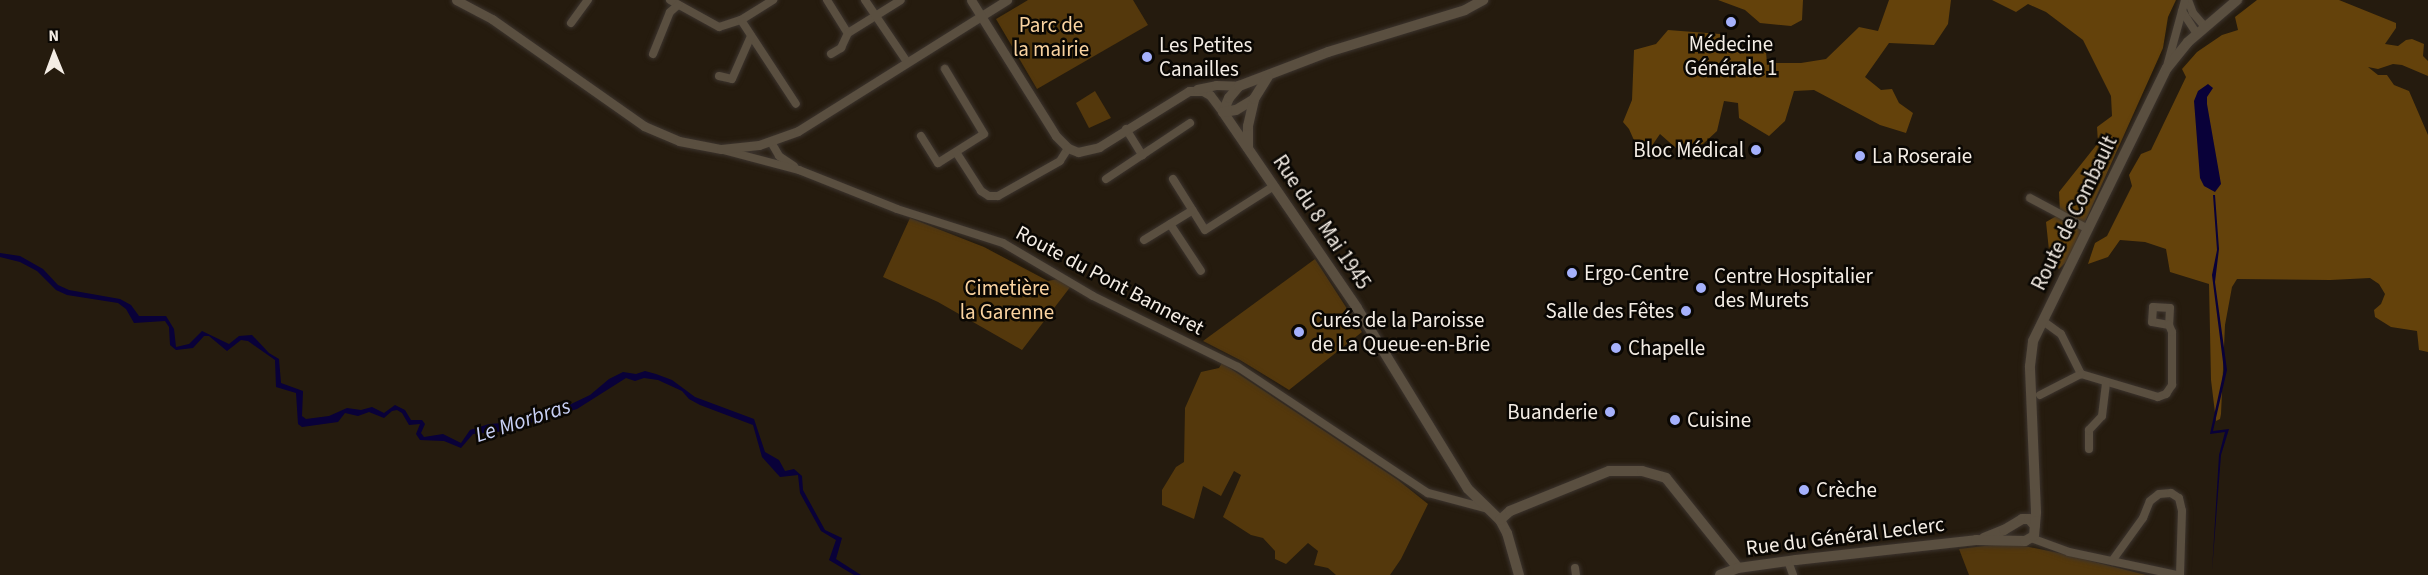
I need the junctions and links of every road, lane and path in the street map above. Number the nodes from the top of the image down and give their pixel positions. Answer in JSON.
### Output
{"nodes":[{"id":1,"x":456,"y":0,"type":"edge"},
{"id":2,"x":588,"y":0,"type":"edge"},
{"id":3,"x":670,"y":0,"type":"edge"},
{"id":4,"x":773,"y":0,"type":"edge"},
{"id":5,"x":827,"y":0,"type":"edge"},
{"id":6,"x":865,"y":0,"type":"edge"},
{"id":7,"x":901,"y":0,"type":"edge"},
{"id":8,"x":971,"y":0,"type":"edge"},
{"id":9,"x":1007,"y":0,"type":"edge"},
{"id":10,"x":1483,"y":0,"type":"edge"},
{"id":11,"x":2187,"y":0,"type":"edge"},
{"id":12,"x":2236,"y":0,"type":"edge"},
{"id":13,"x":678,"y":5,"type":"junction"},
{"id":14,"x":2182,"y":9,"type":"junction"},
{"id":15,"x":875,"y":16,"type":"junction"},
{"id":16,"x":981,"y":16,"type":"junction"},
{"id":17,"x":741,"y":20,"type":"junction"},
{"id":18,"x":571,"y":23,"type":"dead end"},
{"id":19,"x":2201,"y":31,"type":"junction"},
{"id":20,"x":848,"y":33,"type":"junction"},
{"id":21,"x":751,"y":36,"type":"junction"},
{"id":22,"x":653,"y":54,"type":"dead end"},
{"id":23,"x":831,"y":54,"type":"dead end"},
{"id":24,"x":907,"y":62,"type":"junction"},
{"id":25,"x":2167,"y":68,"type":"junction"},
{"id":26,"x":945,"y":69,"type":"dead end"},
{"id":27,"x":719,"y":76,"type":"dead end"},
{"id":28,"x":1269,"y":76,"type":"junction"},
{"id":29,"x":1239,"y":86,"type":"junction"},
{"id":30,"x":1189,"y":91,"type":"junction"},
{"id":31,"x":1254,"y":99,"type":"junction"},
{"id":32,"x":796,"y":104,"type":"dead end"},
{"id":33,"x":1223,"y":112,"type":"junction"},
{"id":34,"x":1190,"y":123,"type":"dead end"},
{"id":35,"x":1126,"y":129,"type":"junction"},
{"id":36,"x":921,"y":136,"type":"dead end"},
{"id":37,"x":771,"y":142,"type":"junction"},
{"id":38,"x":1068,"y":148,"type":"junction"},
{"id":39,"x":1248,"y":148,"type":"junction"},
{"id":40,"x":721,"y":149,"type":"junction"},
{"id":41,"x":956,"y":152,"type":"junction"},
{"id":42,"x":1142,"y":155,"type":"junction"},
{"id":43,"x":799,"y":170,"type":"junction"},
{"id":44,"x":1106,"y":179,"type":"dead end"},
{"id":45,"x":1173,"y":179,"type":"dead end"},
{"id":46,"x":1274,"y":186,"type":"junction"},
{"id":47,"x":2030,"y":198,"type":"dead end"},
{"id":48,"x":1193,"y":210,"type":"junction"},
{"id":49,"x":1170,"y":224,"type":"junction"},
{"id":50,"x":2088,"y":229,"type":"junction"},
{"id":51,"x":1144,"y":240,"type":"dead end"},
{"id":52,"x":1201,"y":271,"type":"dead end"},
{"id":53,"x":2043,"y":321,"type":"junction"},
{"id":54,"x":2169,"y":325,"type":"dead end"},
{"id":55,"x":2081,"y":374,"type":"junction"},
{"id":56,"x":2106,"y":382,"type":"junction"},
{"id":57,"x":2040,"y":395,"type":"dead end"},
{"id":58,"x":2090,"y":449,"type":"dead end"},
{"id":59,"x":2034,"y":475,"type":"junction"},
{"id":60,"x":1468,"y":489,"type":"junction"},
{"id":61,"x":1454,"y":501,"type":"junction"},
{"id":62,"x":1494,"y":514,"type":"junction"},
{"id":63,"x":2019,"y":521,"type":"junction"},
{"id":64,"x":2035,"y":526,"type":"junction"},
{"id":65,"x":2027,"y":539,"type":"junction"},
{"id":66,"x":1976,"y":540,"type":"junction"},
{"id":67,"x":1788,"y":561,"type":"junction"},
{"id":68,"x":2112,"y":561,"type":"junction"},
{"id":69,"x":1738,"y":568,"type":"junction"},
{"id":70,"x":1519,"y":575,"type":"edge"},
{"id":71,"x":1720,"y":575,"type":"edge"},
{"id":72,"x":1793,"y":575,"type":"edge"},
{"id":73,"x":2179,"y":575,"type":"edge"}],
"edges":[{"from":1,"to":40,"type":"street"},
{"from":2,"to":18,"type":"street"},
{"from":3,"to":13,"type":"street"},
{"from":4,"to":17,"type":"street"},
{"from":5,"to":20,"type":"street"},
{"from":6,"to":15,"type":"street"},
{"from":7,"to":15,"type":"street"},
{"from":8,"to":16,"type":"street"},
{"from":9,"to":16,"type":"street"},
{"from":10,"to":28,"type":"main road"},
{"from":11,"to":14,"type":"street"},
{"from":11,"to":19,"type":"street"},
{"from":12,"to":19,"type":"main road","name":"Route de Combault"},
{"from":13,"to":17,"type":"street"},
{"from":13,"to":22,"type":"street"},
{"from":14,"to":19,"type":"street"},
{"from":14,"to":25,"type":"street"},
{"from":15,"to":20,"type":"street"},
{"from":15,"to":24,"type":"street"},
{"from":16,"to":24,"type":"street"},
{"from":16,"to":38,"type":"street"},
{"from":17,"to":21,"type":"street"},
{"from":19,"to":25,"type":"main road","name":"Route de Combault"},
{"from":20,"to":23,"type":"street"},
{"from":21,"to":27,"type":"street"},
{"from":21,"to":32,"type":"street"},
{"from":24,"to":37,"type":"street"},
{"from":25,"to":50,"type":"main road","name":"Route de Combault"},
{"from":26,"to":41,"type":"street"},
{"from":28,"to":29,"type":"main road"},
{"from":28,"to":31,"type":"main road"},
{"from":29,"to":30,"type":"street"},
{"from":29,"to":33,"type":"main road"},
{"from":30,"to":33,"type":"street","name":"Rue du 8 Mai 1945"},
{"from":30,"to":35,"type":"street"},
{"from":31,"to":33,"type":"main road"},
{"from":31,"to":39,"type":"main road"},
{"from":33,"to":39,"type":"main road","name":"Rue du 8 Mai 1945"},
{"from":34,"to":42,"type":"street"},
{"from":35,"to":38,"type":"street"},
{"from":35,"to":42,"type":"street"},
{"from":36,"to":41,"type":"street"},
{"from":37,"to":40,"type":"street"},
{"from":37,"to":43,"type":"street"},
{"from":38,"to":41,"type":"street"},
{"from":39,"to":46,"type":"main road","name":"Rue du 8 Mai 1945"},
{"from":40,"to":43,"type":"street","name":"Route du Pont Banneret"},
{"from":42,"to":44,"type":"street"},
{"from":43,"to":61,"type":"street","name":"Route du Pont Banneret"},
{"from":45,"to":48,"type":"street"},
{"from":46,"to":48,"type":"street"},
{"from":46,"to":60,"type":"main road","name":"Rue du 8 Mai 1945"},
{"from":47,"to":50,"type":"street"},
{"from":48,"to":49,"type":"street"},
{"from":49,"to":51,"type":"street"},
{"from":49,"to":52,"type":"street"},
{"from":50,"to":53,"type":"main road","name":"Route de Combault"},
{"from":53,"to":55,"type":"street"},
{"from":53,"to":59,"type":"main road","name":"Route de Combault"},
{"from":54,"to":56,"type":"street"},
{"from":55,"to":56,"type":"street"},
{"from":55,"to":57,"type":"street"},
{"from":56,"to":58,"type":"street"},
{"from":59,"to":63,"type":"main road","name":"Route de Combault"},
{"from":59,"to":64,"type":"main road","name":"Route de Combault"},
{"from":60,"to":61,"type":"street"},
{"from":60,"to":62,"type":"main road","name":"Rue du 8 Mai 1945"},
{"from":61,"to":62,"type":"street","name":"Route du Pont Banneret"},
{"from":62,"to":69,"type":"main road"},
{"from":62,"to":70,"type":"main road"},
{"from":63,"to":64,"type":"main road"},
{"from":63,"to":65,"type":"main road"},
{"from":63,"to":66,"type":"main road","name":"Rue du Général Leclerc"},
{"from":64,"to":65,"type":"main road","name":"Route de Combault"},
{"from":65,"to":66,"type":"main road","name":"Rue du Général Leclerc"},
{"from":65,"to":68,"type":"street"},
{"from":66,"to":67,"type":"main road","name":"Rue du Général Leclerc"},
{"from":67,"to":69,"type":"main road","name":"Rue du Général Leclerc"},
{"from":67,"to":72,"type":"street"},
{"from":68,"to":73,"type":"street"},
{"from":68,"to":73,"type":"street"},
{"from":69,"to":71,"type":"main road","name":"Rue du Général Leclerc"}]}
